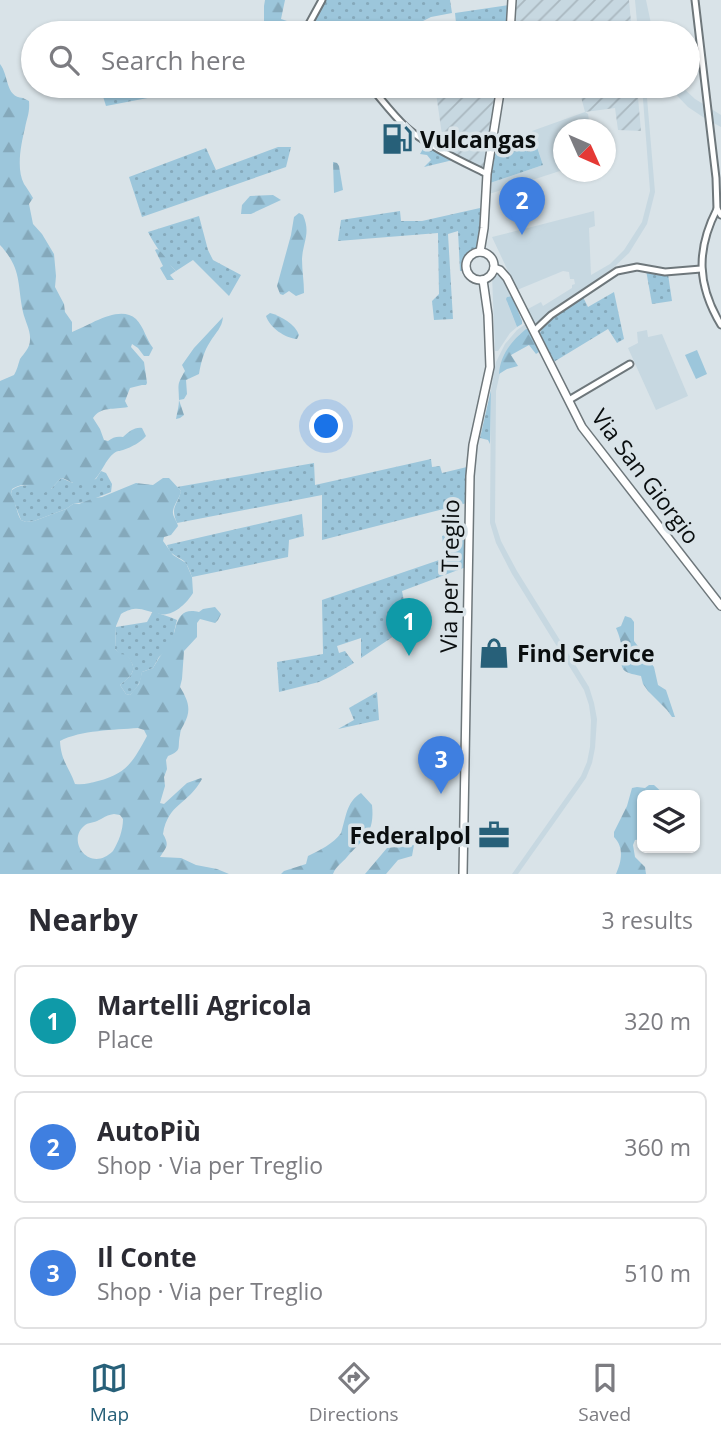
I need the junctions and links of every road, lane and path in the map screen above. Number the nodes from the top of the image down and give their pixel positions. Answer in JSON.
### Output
{"nodes":[{"id":1,"x":322,"y":0,"type":"edge"},
{"id":2,"x":512,"y":0,"type":"edge"},
{"id":3,"x":695,"y":0,"type":"edge"},
{"id":4,"x":311,"y":21,"type":"edge"},
{"id":5,"x":511,"y":21,"type":"edge"},
{"id":6,"x":697,"y":21,"type":"edge"},
{"id":7,"x":700,"y":42,"type":"edge"},
{"id":8,"x":380,"y":98,"type":"edge"},
{"id":9,"x":499,"y":98,"type":"edge"},
{"id":10,"x":487,"y":174,"type":"junction"},
{"id":11,"x":719,"y":212,"type":"edge"},
{"id":12,"x":480,"y":252,"type":"junction"},
{"id":13,"x":494,"y":268,"type":"junction"},
{"id":14,"x":701,"y":269,"type":"junction"},
{"id":15,"x":483,"y":280,"type":"junction"},
{"id":16,"x":721,"y":326,"type":"edge"},
{"id":17,"x":532,"y":327,"type":"junction"},
{"id":18,"x":631,"y":364,"type":"dead end"},
{"id":19,"x":569,"y":400,"type":"junction"},
{"id":20,"x":721,"y":606,"type":"edge"},
{"id":21,"x":463,"y":874,"type":"edge"}],
"edges":[{"from":1,"to":4,"type":"street"},
{"from":2,"to":5,"type":"main road"},
{"from":3,"to":6,"type":"street"},
{"from":7,"to":11,"type":"street"},
{"from":8,"to":10,"type":"street"},
{"from":9,"to":10,"type":"main road"},
{"from":10,"to":12,"type":"main road"},
{"from":11,"to":14,"type":"street"},
{"from":12,"to":13,"type":"main road"},
{"from":12,"to":15,"type":"main road"},
{"from":13,"to":15,"type":"main road"},
{"from":13,"to":17,"type":"main road","name":"Via San Giorgio"},
{"from":14,"to":16,"type":"street"},
{"from":14,"to":17,"type":"street"},
{"from":15,"to":21,"type":"main road","name":"Via per Treglio"},
{"from":17,"to":19,"type":"main road","name":"Via San Giorgio"},
{"from":18,"to":19,"type":"street","name":"Via San Giorgio"},
{"from":19,"to":20,"type":"main road","name":"Via San Giorgio"}]}
